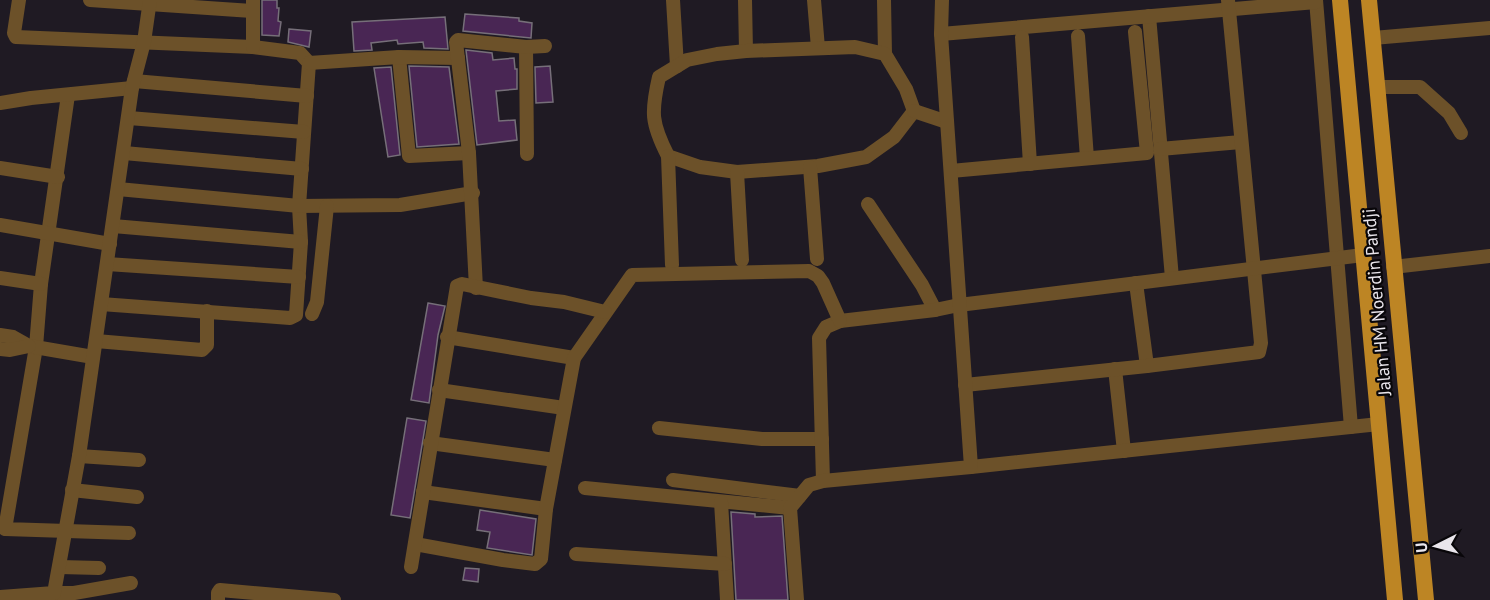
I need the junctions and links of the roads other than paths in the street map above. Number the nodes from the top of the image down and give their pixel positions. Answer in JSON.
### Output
{"nodes":[{"id":1,"x":19,"y":0,"type":"edge"},
{"id":2,"x":90,"y":0,"type":"edge"},
{"id":3,"x":673,"y":0,"type":"edge"},
{"id":4,"x":744,"y":0,"type":"edge"},
{"id":5,"x":814,"y":0,"type":"edge"},
{"id":6,"x":884,"y":0,"type":"edge"},
{"id":7,"x":942,"y":0,"type":"edge"},
{"id":8,"x":1340,"y":0,"type":"edge"},
{"id":9,"x":1369,"y":0,"type":"edge"},
{"id":10,"x":1316,"y":1,"type":"edge"},
{"id":11,"x":150,"y":2,"type":"edge"},
{"id":12,"x":1228,"y":5,"type":"edge"},
{"id":13,"x":253,"y":6,"type":"edge"},
{"id":14,"x":1149,"y":16,"type":"junction"},
{"id":15,"x":1490,"y":28,"type":"edge"},
{"id":16,"x":1135,"y":32,"type":"dead end"},
{"id":17,"x":941,"y":34,"type":"junction"},
{"id":18,"x":1078,"y":36,"type":"dead end"},
{"id":19,"x":1022,"y":38,"type":"dead end"},
{"id":20,"x":1373,"y":39,"type":"junction"},
{"id":21,"x":144,"y":42,"type":"junction"},
{"id":22,"x":545,"y":46,"type":"dead end"},
{"id":23,"x":253,"y":47,"type":"junction"},
{"id":24,"x":525,"y":47,"type":"junction"},
{"id":25,"x":818,"y":48,"type":"junction"},
{"id":26,"x":746,"y":51,"type":"junction"},
{"id":27,"x":885,"y":54,"type":"junction"},
{"id":28,"x":399,"y":57,"type":"junction"},
{"id":29,"x":458,"y":58,"type":"junction"},
{"id":30,"x":309,"y":63,"type":"junction"},
{"id":31,"x":677,"y":66,"type":"junction"},
{"id":32,"x":133,"y":84,"type":"junction"},
{"id":33,"x":1377,"y":87,"type":"junction"},
{"id":34,"x":68,"y":95,"type":"junction"},
{"id":35,"x":307,"y":96,"type":"junction"},
{"id":36,"x":0,"y":103,"type":"edge"},
{"id":37,"x":914,"y":111,"type":"junction"},
{"id":38,"x":129,"y":118,"type":"junction"},
{"id":39,"x":947,"y":122,"type":"junction"},
{"id":40,"x":304,"y":132,"type":"junction"},
{"id":41,"x":1461,"y":132,"type":"dead end"},
{"id":42,"x":1241,"y":142,"type":"junction"},
{"id":43,"x":1160,"y":149,"type":"junction"},
{"id":44,"x":124,"y":153,"type":"junction"},
{"id":45,"x":470,"y":153,"type":"junction"},
{"id":46,"x":527,"y":154,"type":"dead end"},
{"id":47,"x":668,"y":156,"type":"junction"},
{"id":48,"x":1087,"y":158,"type":"junction"},
{"id":49,"x":1030,"y":164,"type":"junction"},
{"id":50,"x":810,"y":166,"type":"junction"},
{"id":51,"x":0,"y":168,"type":"edge"},
{"id":52,"x":302,"y":169,"type":"junction"},
{"id":53,"x":951,"y":171,"type":"junction"},
{"id":54,"x":737,"y":172,"type":"junction"},
{"id":55,"x":58,"y":177,"type":"junction"},
{"id":56,"x":118,"y":189,"type":"junction"},
{"id":57,"x":473,"y":193,"type":"junction"},
{"id":58,"x":868,"y":204,"type":"dead end"},
{"id":59,"x":299,"y":206,"type":"junction"},
{"id":60,"x":327,"y":206,"type":"junction"},
{"id":61,"x":0,"y":225,"type":"edge"},
{"id":62,"x":113,"y":226,"type":"junction"},
{"id":63,"x":49,"y":234,"type":"junction"},
{"id":64,"x":302,"y":242,"type":"junction"},
{"id":65,"x":110,"y":244,"type":"junction"},
{"id":66,"x":1363,"y":255,"type":"junction"},
{"id":67,"x":1490,"y":256,"type":"edge"},
{"id":68,"x":1337,"y":258,"type":"junction"},
{"id":69,"x":817,"y":259,"type":"dead end"},
{"id":70,"x":742,"y":260,"type":"dead end"},
{"id":71,"x":107,"y":264,"type":"junction"},
{"id":72,"x":672,"y":265,"type":"dead end"},
{"id":73,"x":1393,"y":267,"type":"junction"},
{"id":74,"x":1253,"y":268,"type":"junction"},
{"id":75,"x":299,"y":277,"type":"junction"},
{"id":76,"x":0,"y":278,"type":"edge"},
{"id":77,"x":1172,"y":278,"type":"junction"},
{"id":78,"x":1136,"y":283,"type":"junction"},
{"id":79,"x":41,"y":284,"type":"junction"},
{"id":80,"x":476,"y":288,"type":"junction"},
{"id":81,"x":101,"y":304,"type":"junction"},
{"id":82,"x":959,"y":305,"type":"junction"},
{"id":83,"x":934,"y":310,"type":"junction"},
{"id":84,"x":207,"y":311,"type":"junction"},
{"id":85,"x":605,"y":312,"type":"junction"},
{"id":86,"x":312,"y":314,"type":"dead end"},
{"id":87,"x":840,"y":321,"type":"junction"},
{"id":88,"x":0,"y":335,"type":"edge"},
{"id":89,"x":447,"y":337,"type":"junction"},
{"id":90,"x":96,"y":341,"type":"junction"},
{"id":91,"x":33,"y":346,"type":"junction"},
{"id":92,"x":0,"y":349,"type":"edge"},
{"id":93,"x":93,"y":357,"type":"junction"},
{"id":94,"x":574,"y":358,"type":"junction"},
{"id":95,"x":1146,"y":366,"type":"junction"},
{"id":96,"x":1115,"y":369,"type":"junction"},
{"id":97,"x":965,"y":385,"type":"junction"},
{"id":98,"x":439,"y":390,"type":"junction"},
{"id":99,"x":564,"y":408,"type":"junction"},
{"id":100,"x":1408,"y":414,"type":"junction"},
{"id":101,"x":1379,"y":426,"type":"junction"},
{"id":102,"x":1351,"y":427,"type":"junction"},
{"id":103,"x":659,"y":428,"type":"dead end"},
{"id":104,"x":1409,"y":432,"type":"junction"},
{"id":105,"x":822,"y":439,"type":"junction"},
{"id":106,"x":430,"y":443,"type":"junction"},
{"id":107,"x":1124,"y":451,"type":"junction"},
{"id":108,"x":79,"y":456,"type":"junction"},
{"id":109,"x":139,"y":460,"type":"dead end"},
{"id":110,"x":555,"y":460,"type":"junction"},
{"id":111,"x":971,"y":467,"type":"junction"},
{"id":112,"x":673,"y":480,"type":"dead end"},
{"id":113,"x":823,"y":481,"type":"junction"},
{"id":114,"x":585,"y":488,"type":"dead end"},
{"id":115,"x":72,"y":490,"type":"junction"},
{"id":116,"x":423,"y":492,"type":"junction"},
{"id":117,"x":801,"y":496,"type":"junction"},
{"id":118,"x":137,"y":497,"type":"dead end"},
{"id":119,"x":721,"y":502,"type":"junction"},
{"id":120,"x":546,"y":508,"type":"junction"},
{"id":121,"x":790,"y":508,"type":"junction"},
{"id":122,"x":66,"y":530,"type":"junction"},
{"id":123,"x":129,"y":533,"type":"dead end"},
{"id":124,"x":415,"y":544,"type":"junction"},
{"id":125,"x":576,"y":554,"type":"dead end"},
{"id":126,"x":725,"y":564,"type":"junction"},
{"id":127,"x":60,"y":567,"type":"junction"},
{"id":128,"x":411,"y":567,"type":"dead end"},
{"id":129,"x":99,"y":568,"type":"dead end"},
{"id":130,"x":131,"y":583,"type":"dead end"},
{"id":131,"x":54,"y":593,"type":"junction"},
{"id":132,"x":0,"y":597,"type":"edge"},
{"id":133,"x":288,"y":598,"type":"edge"},
{"id":134,"x":218,"y":600,"type":"edge"},
{"id":135,"x":334,"y":600,"type":"edge"},
{"id":136,"x":727,"y":600,"type":"edge"},
{"id":137,"x":797,"y":600,"type":"edge"},
{"id":138,"x":1395,"y":600,"type":"edge"},
{"id":139,"x":1426,"y":600,"type":"edge"}],
"edges":[{"from":1,"to":21,"type":"street"},
{"from":2,"to":11,"type":"street"},
{"from":3,"to":31,"type":"street"},
{"from":4,"to":26,"type":"street"},
{"from":5,"to":25,"type":"street"},
{"from":6,"to":27,"type":"street"},
{"from":7,"to":17,"type":"street"},
{"from":8,"to":66,"type":"main road","name":"Jalan HM Noerdin Pandji"},
{"from":9,"to":20,"type":"main road","name":"Jalan HM Noerdin Pandji"},
{"from":10,"to":12,"type":"street"},
{"from":10,"to":68,"type":"street"},
{"from":11,"to":13,"type":"street"},
{"from":11,"to":21,"type":"street"},
{"from":12,"to":14,"type":"street"},
{"from":12,"to":42,"type":"street"},
{"from":13,"to":23,"type":"street"},
{"from":14,"to":17,"type":"street"},
{"from":14,"to":43,"type":"street"},
{"from":15,"to":20,"type":"street"},
{"from":16,"to":48,"type":"street"},
{"from":17,"to":39,"type":"street"},
{"from":18,"to":48,"type":"street"},
{"from":19,"to":49,"type":"street"},
{"from":20,"to":33,"type":"main road","name":"Jalan HM Noerdin Pandji"},
{"from":21,"to":23,"type":"street"},
{"from":21,"to":32,"type":"street"},
{"from":22,"to":24,"type":"street"},
{"from":23,"to":30,"type":"street"},
{"from":24,"to":29,"type":"street"},
{"from":24,"to":46,"type":"street"},
{"from":25,"to":26,"type":"street"},
{"from":25,"to":27,"type":"street"},
{"from":26,"to":31,"type":"street"},
{"from":27,"to":37,"type":"street"},
{"from":28,"to":29,"type":"street"},
{"from":28,"to":30,"type":"street"},
{"from":28,"to":45,"type":"street"},
{"from":29,"to":45,"type":"street"},
{"from":30,"to":35,"type":"street"},
{"from":31,"to":47,"type":"street"},
{"from":32,"to":34,"type":"street"},
{"from":32,"to":35,"type":"street"},
{"from":32,"to":38,"type":"street"},
{"from":33,"to":41,"type":"street"},
{"from":33,"to":73,"type":"main road","name":"Jalan HM Noerdin Pandji"},
{"from":34,"to":36,"type":"street"},
{"from":34,"to":55,"type":"street"},
{"from":35,"to":40,"type":"street"},
{"from":37,"to":39,"type":"street"},
{"from":37,"to":50,"type":"street"},
{"from":38,"to":40,"type":"street"},
{"from":38,"to":44,"type":"street"},
{"from":39,"to":53,"type":"street"},
{"from":40,"to":52,"type":"street"},
{"from":42,"to":43,"type":"street"},
{"from":42,"to":74,"type":"street"},
{"from":43,"to":77,"type":"street"},
{"from":44,"to":52,"type":"street"},
{"from":44,"to":56,"type":"street"},
{"from":45,"to":57,"type":"street"},
{"from":47,"to":54,"type":"street"},
{"from":47,"to":72,"type":"street"},
{"from":48,"to":49,"type":"street"},
{"from":49,"to":53,"type":"street"},
{"from":50,"to":54,"type":"street"},
{"from":50,"to":69,"type":"street"},
{"from":51,"to":55,"type":"street"},
{"from":52,"to":59,"type":"street"},
{"from":53,"to":82,"type":"street"},
{"from":54,"to":70,"type":"street"},
{"from":55,"to":63,"type":"street"},
{"from":56,"to":59,"type":"street"},
{"from":56,"to":62,"type":"street"},
{"from":57,"to":60,"type":"street"},
{"from":57,"to":80,"type":"street"},
{"from":58,"to":83,"type":"street"},
{"from":59,"to":60,"type":"street"},
{"from":59,"to":64,"type":"street"},
{"from":60,"to":86,"type":"street"},
{"from":61,"to":63,"type":"street"},
{"from":62,"to":64,"type":"street"},
{"from":62,"to":65,"type":"street"},
{"from":63,"to":65,"type":"street"},
{"from":63,"to":79,"type":"street"},
{"from":64,"to":75,"type":"street"},
{"from":65,"to":71,"type":"street"},
{"from":66,"to":68,"type":"street"},
{"from":66,"to":101,"type":"main road","name":"Jalan HM Noerdin Pandji"},
{"from":67,"to":73,"type":"street"},
{"from":68,"to":74,"type":"street"},
{"from":68,"to":102,"type":"street"},
{"from":71,"to":75,"type":"street"},
{"from":71,"to":81,"type":"street"},
{"from":73,"to":100,"type":"main road","name":"Jalan HM Noerdin Pandji"},
{"from":74,"to":77,"type":"street"},
{"from":74,"to":95,"type":"street"},
{"from":75,"to":84,"type":"street"},
{"from":76,"to":79,"type":"street"},
{"from":77,"to":78,"type":"street"},
{"from":78,"to":82,"type":"street"},
{"from":78,"to":95,"type":"street"},
{"from":79,"to":91,"type":"street"},
{"from":80,"to":85,"type":"street"},
{"from":80,"to":89,"type":"street"},
{"from":81,"to":84,"type":"street"},
{"from":81,"to":90,"type":"street"},
{"from":82,"to":83,"type":"street"},
{"from":82,"to":97,"type":"street"},
{"from":83,"to":87,"type":"street"},
{"from":84,"to":90,"type":"street"},
{"from":85,"to":87,"type":"street"},
{"from":85,"to":94,"type":"street"},
{"from":87,"to":105,"type":"street"},
{"from":88,"to":91,"type":"street"},
{"from":89,"to":94,"type":"street"},
{"from":89,"to":98,"type":"street"},
{"from":90,"to":93,"type":"street"},
{"from":91,"to":92,"type":"street"},
{"from":91,"to":93,"type":"street"},
{"from":91,"to":122,"type":"street"},
{"from":93,"to":108,"type":"street"},
{"from":94,"to":99,"type":"street"},
{"from":95,"to":96,"type":"street"},
{"from":96,"to":97,"type":"street"},
{"from":96,"to":107,"type":"street"},
{"from":97,"to":111,"type":"street"},
{"from":98,"to":99,"type":"street"},
{"from":98,"to":106,"type":"street"},
{"from":99,"to":110,"type":"street"},
{"from":100,"to":101,"type":"main road"},
{"from":100,"to":104,"type":"main road","name":"Jalan HM Noerdin Pandji"},
{"from":101,"to":102,"type":"street"},
{"from":101,"to":104,"type":"main road"},
{"from":101,"to":138,"type":"main road","name":"Jalan HM Noerdin Pandji"},
{"from":102,"to":107,"type":"street"},
{"from":103,"to":105,"type":"street"},
{"from":104,"to":139,"type":"main road","name":"Jalan HM Noerdin Pandji"},
{"from":105,"to":113,"type":"street"},
{"from":106,"to":110,"type":"street"},
{"from":106,"to":116,"type":"street"},
{"from":107,"to":111,"type":"street"},
{"from":108,"to":109,"type":"street"},
{"from":108,"to":115,"type":"street"},
{"from":110,"to":120,"type":"street"},
{"from":111,"to":113,"type":"street"},
{"from":112,"to":117,"type":"street"},
{"from":113,"to":117,"type":"street"},
{"from":114,"to":119,"type":"street"},
{"from":115,"to":118,"type":"street"},
{"from":115,"to":122,"type":"street"},
{"from":116,"to":120,"type":"street"},
{"from":116,"to":124,"type":"street"},
{"from":117,"to":121,"type":"street"},
{"from":119,"to":121,"type":"street"},
{"from":119,"to":126,"type":"street"},
{"from":120,"to":124,"type":"street"},
{"from":121,"to":137,"type":"street"},
{"from":122,"to":123,"type":"street"},
{"from":122,"to":127,"type":"street"},
{"from":124,"to":128,"type":"street"},
{"from":125,"to":126,"type":"street"},
{"from":126,"to":136,"type":"street"},
{"from":127,"to":129,"type":"street"},
{"from":127,"to":131,"type":"street"},
{"from":130,"to":131,"type":"street"},
{"from":131,"to":132,"type":"street"},
{"from":133,"to":134,"type":"street"},
{"from":133,"to":135,"type":"street"}]}
